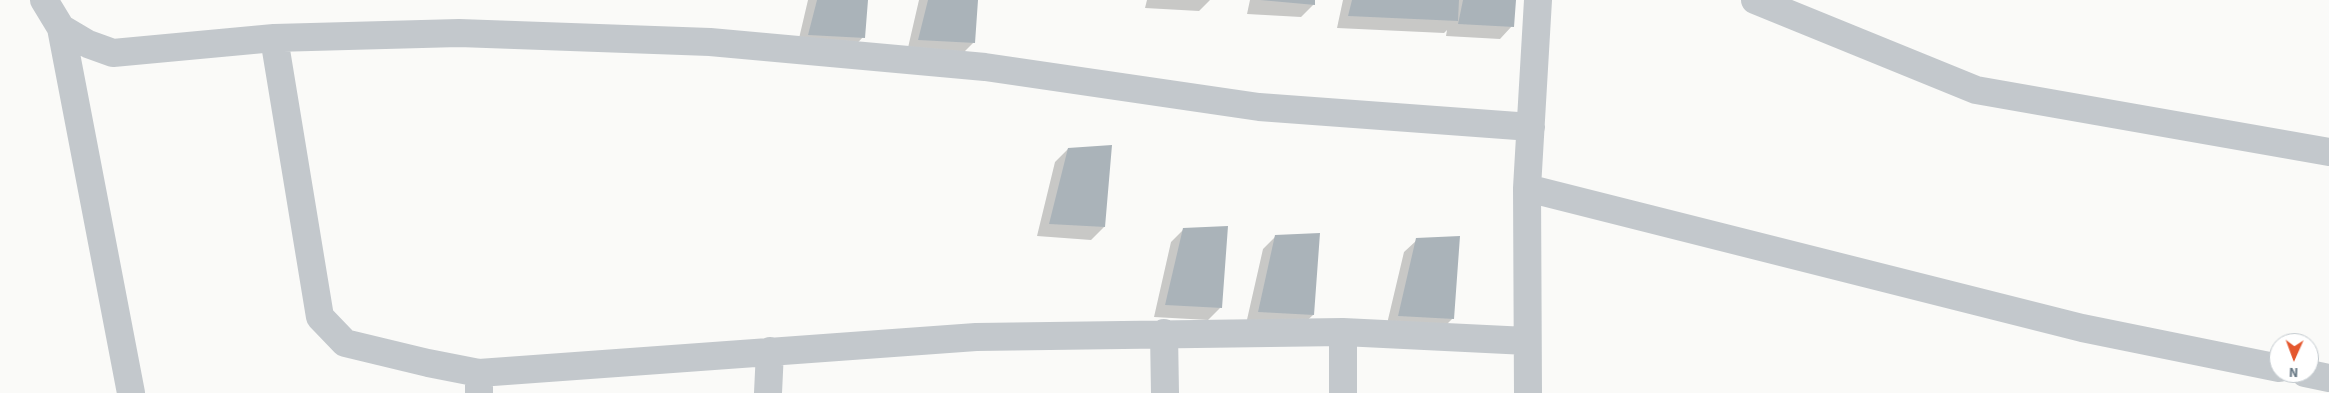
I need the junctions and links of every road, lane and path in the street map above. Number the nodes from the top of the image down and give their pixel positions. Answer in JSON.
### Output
{"nodes":[{"id":1,"x":44,"y":0,"type":"edge"},
{"id":2,"x":1538,"y":0,"type":"edge"},
{"id":3,"x":1755,"y":0,"type":"edge"},
{"id":4,"x":61,"y":28,"type":"junction"},
{"id":5,"x":274,"y":38,"type":"junction"},
{"id":6,"x":1531,"y":127,"type":"junction"},
{"id":7,"x":2329,"y":152,"type":"edge"},
{"id":8,"x":1527,"y":188,"type":"junction"},
{"id":9,"x":1343,"y":332,"type":"junction"},
{"id":10,"x":1164,"y":333,"type":"junction"},
{"id":11,"x":1528,"y":341,"type":"junction"},
{"id":12,"x":770,"y":351,"type":"junction"},
{"id":13,"x":2269,"y":366,"type":"edge"},
{"id":14,"x":479,"y":383,"type":"edge"},
{"id":15,"x":131,"y":393,"type":"edge"},
{"id":16,"x":768,"y":393,"type":"edge"},
{"id":17,"x":1165,"y":393,"type":"edge"},
{"id":18,"x":1343,"y":393,"type":"edge"},
{"id":19,"x":1528,"y":393,"type":"edge"}],
"edges":[{"from":1,"to":4,"type":"street"},
{"from":2,"to":6,"type":"street"},
{"from":3,"to":7,"type":"street"},
{"from":4,"to":5,"type":"street"},
{"from":4,"to":15,"type":"street"},
{"from":5,"to":6,"type":"street"},
{"from":5,"to":14,"type":"street"},
{"from":6,"to":8,"type":"street"},
{"from":8,"to":11,"type":"street"},
{"from":8,"to":13,"type":"street"},
{"from":9,"to":10,"type":"street"},
{"from":9,"to":11,"type":"street"},
{"from":9,"to":18,"type":"street"},
{"from":10,"to":12,"type":"street"},
{"from":10,"to":17,"type":"street"},
{"from":11,"to":19,"type":"street"},
{"from":12,"to":14,"type":"street"},
{"from":12,"to":16,"type":"street"}]}
